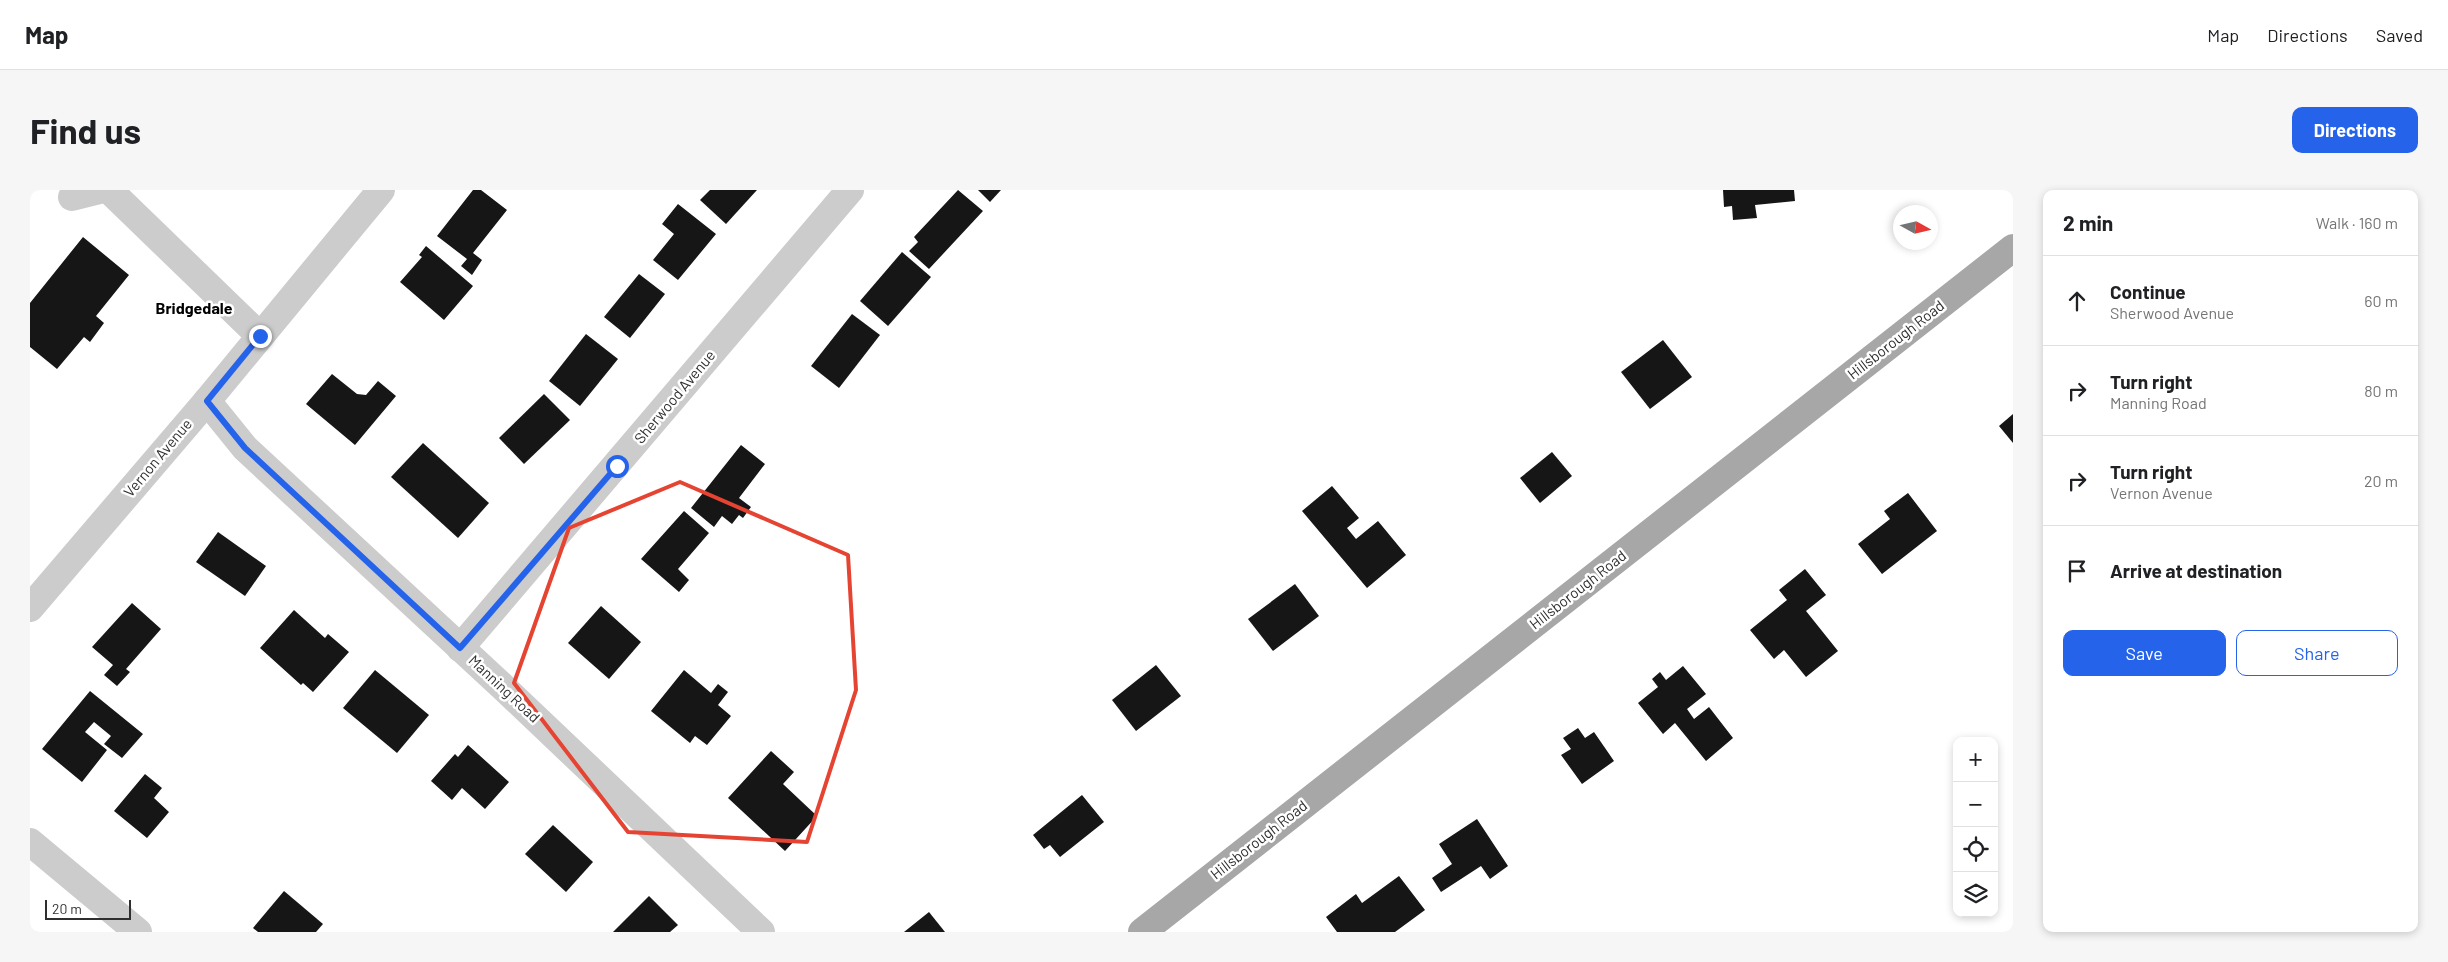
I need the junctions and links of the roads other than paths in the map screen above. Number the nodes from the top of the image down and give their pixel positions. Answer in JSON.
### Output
{"nodes":[{"id":1,"x":100,"y":190,"type":"edge"},
{"id":2,"x":109,"y":190,"type":"edge"},
{"id":3,"x":381,"y":190,"type":"edge"},
{"id":4,"x":850,"y":190,"type":"edge"},
{"id":5,"x":72,"y":197,"type":"dead end"},
{"id":6,"x":2013,"y":248,"type":"edge"},
{"id":7,"x":260,"y":336,"type":"junction"},
{"id":8,"x":207,"y":401,"type":"junction"},
{"id":9,"x":30,"y":608,"type":"edge"},
{"id":10,"x":460,"y":648,"type":"junction"},
{"id":11,"x":30,"y":842,"type":"edge"},
{"id":12,"x":138,"y":932,"type":"edge"},
{"id":13,"x":762,"y":932,"type":"edge"},
{"id":14,"x":1142,"y":932,"type":"edge"}],
"edges":[{"from":1,"to":5,"type":"street"},
{"from":2,"to":7,"type":"street"},
{"from":3,"to":7,"type":"street","name":"Vernon Avenue"},
{"from":4,"to":10,"type":"street","name":"Sherwood Avenue"},
{"from":6,"to":14,"type":"main road","name":"Hillsborough Road"},
{"from":7,"to":8,"type":"street","name":"Vernon Avenue"},
{"from":8,"to":9,"type":"street","name":"Vernon Avenue"},
{"from":8,"to":10,"type":"street","name":"Manning Road"},
{"from":10,"to":13,"type":"street","name":"Manning Road"},
{"from":11,"to":12,"type":"street"}]}
